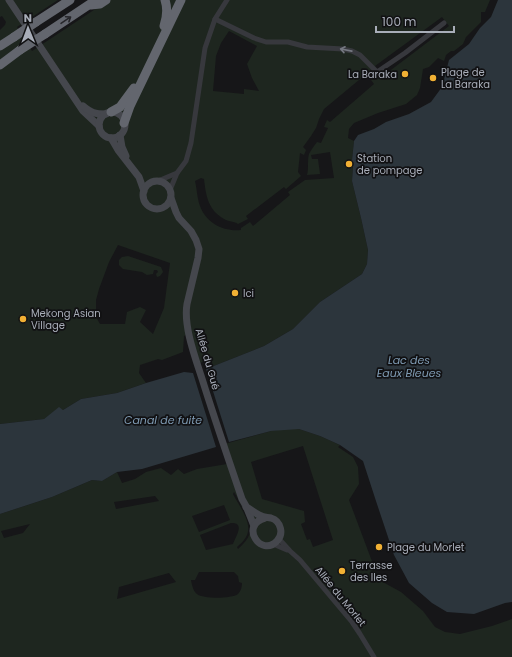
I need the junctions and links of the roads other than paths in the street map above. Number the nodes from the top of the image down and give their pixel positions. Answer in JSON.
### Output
{"nodes":[{"id":1,"x":9,"y":0,"type":"edge"},
{"id":2,"x":70,"y":0,"type":"edge"},
{"id":3,"x":96,"y":0,"type":"edge"},
{"id":4,"x":106,"y":0,"type":"edge"},
{"id":5,"x":165,"y":0,"type":"edge"},
{"id":6,"x":181,"y":0,"type":"edge"},
{"id":7,"x":227,"y":0,"type":"edge"},
{"id":8,"x":87,"y":5,"type":"junction"},
{"id":9,"x":215,"y":19,"type":"junction"},
{"id":10,"x":444,"y":22,"type":"dead end"},
{"id":11,"x":0,"y":46,"type":"edge"},
{"id":12,"x":0,"y":65,"type":"edge"},
{"id":13,"x":76,"y":101,"type":"junction"},
{"id":14,"x":109,"y":113,"type":"junction"},
{"id":15,"x":124,"y":123,"type":"junction"},
{"id":16,"x":99,"y":126,"type":"junction"},
{"id":17,"x":120,"y":135,"type":"junction"},
{"id":18,"x":110,"y":138,"type":"junction"},
{"id":19,"x":176,"y":173,"type":"junction"},
{"id":20,"x":156,"y":181,"type":"junction"},
{"id":21,"x":144,"y":191,"type":"junction"},
{"id":22,"x":170,"y":194,"type":"junction"},
{"id":23,"x":162,"y":208,"type":"junction"},
{"id":24,"x":179,"y":218,"type":"junction"},
{"id":25,"x":246,"y":506,"type":"junction"},
{"id":26,"x":265,"y":518,"type":"junction"},
{"id":27,"x":254,"y":526,"type":"junction"},
{"id":28,"x":279,"y":539,"type":"junction"},
{"id":29,"x":273,"y":544,"type":"junction"},
{"id":30,"x":290,"y":551,"type":"junction"},
{"id":31,"x":374,"y":657,"type":"edge"}],
"edges":[{"from":1,"to":13,"type":"street"},
{"from":2,"to":11,"type":"highway","bridge":true},
{"from":3,"to":8,"type":"highway"},
{"from":4,"to":8,"type":"highway"},
{"from":5,"to":14,"type":"highway"},
{"from":6,"to":15,"type":"highway"},
{"from":7,"to":9,"type":"street"},
{"from":12,"to":8,"type":"highway","one_way":true,"bridge":true},
{"from":10,"to":9,"type":"street","one_way":true},
{"from":9,"to":19,"type":"street"},
{"from":13,"to":14,"type":"street"},
{"from":13,"to":16,"type":"street"},
{"from":14,"to":15,"type":"street"},
{"from":14,"to":16,"type":"street"},
{"from":15,"to":17,"type":"street"},
{"from":16,"to":18,"type":"street"},
{"from":17,"to":18,"type":"street"},
{"from":17,"to":20,"type":"street"},
{"from":18,"to":21,"type":"street"},
{"from":19,"to":20,"type":"street"},
{"from":19,"to":22,"type":"street"},
{"from":20,"to":21,"type":"street"},
{"from":20,"to":22,"type":"street"},
{"from":21,"to":23,"type":"street"},
{"from":22,"to":23,"type":"street"},
{"from":22,"to":24,"type":"street","name":"Allée du Gué"},
{"from":23,"to":24,"type":"street","name":"Allée du Gué"},
{"from":24,"to":25,"type":"street","name":"Allée du Gué"},
{"from":25,"to":26,"type":"street"},
{"from":25,"to":27,"type":"street","name":"Allée du Gué"},
{"from":26,"to":27,"type":"street"},
{"from":26,"to":28,"type":"street"},
{"from":27,"to":29,"type":"street"},
{"from":28,"to":29,"type":"street"},
{"from":28,"to":30,"type":"street","name":"Allée du Morlet"},
{"from":29,"to":30,"type":"street","name":"Allée du Morlet"},
{"from":30,"to":31,"type":"street","name":"Allée du Morlet"}]}
